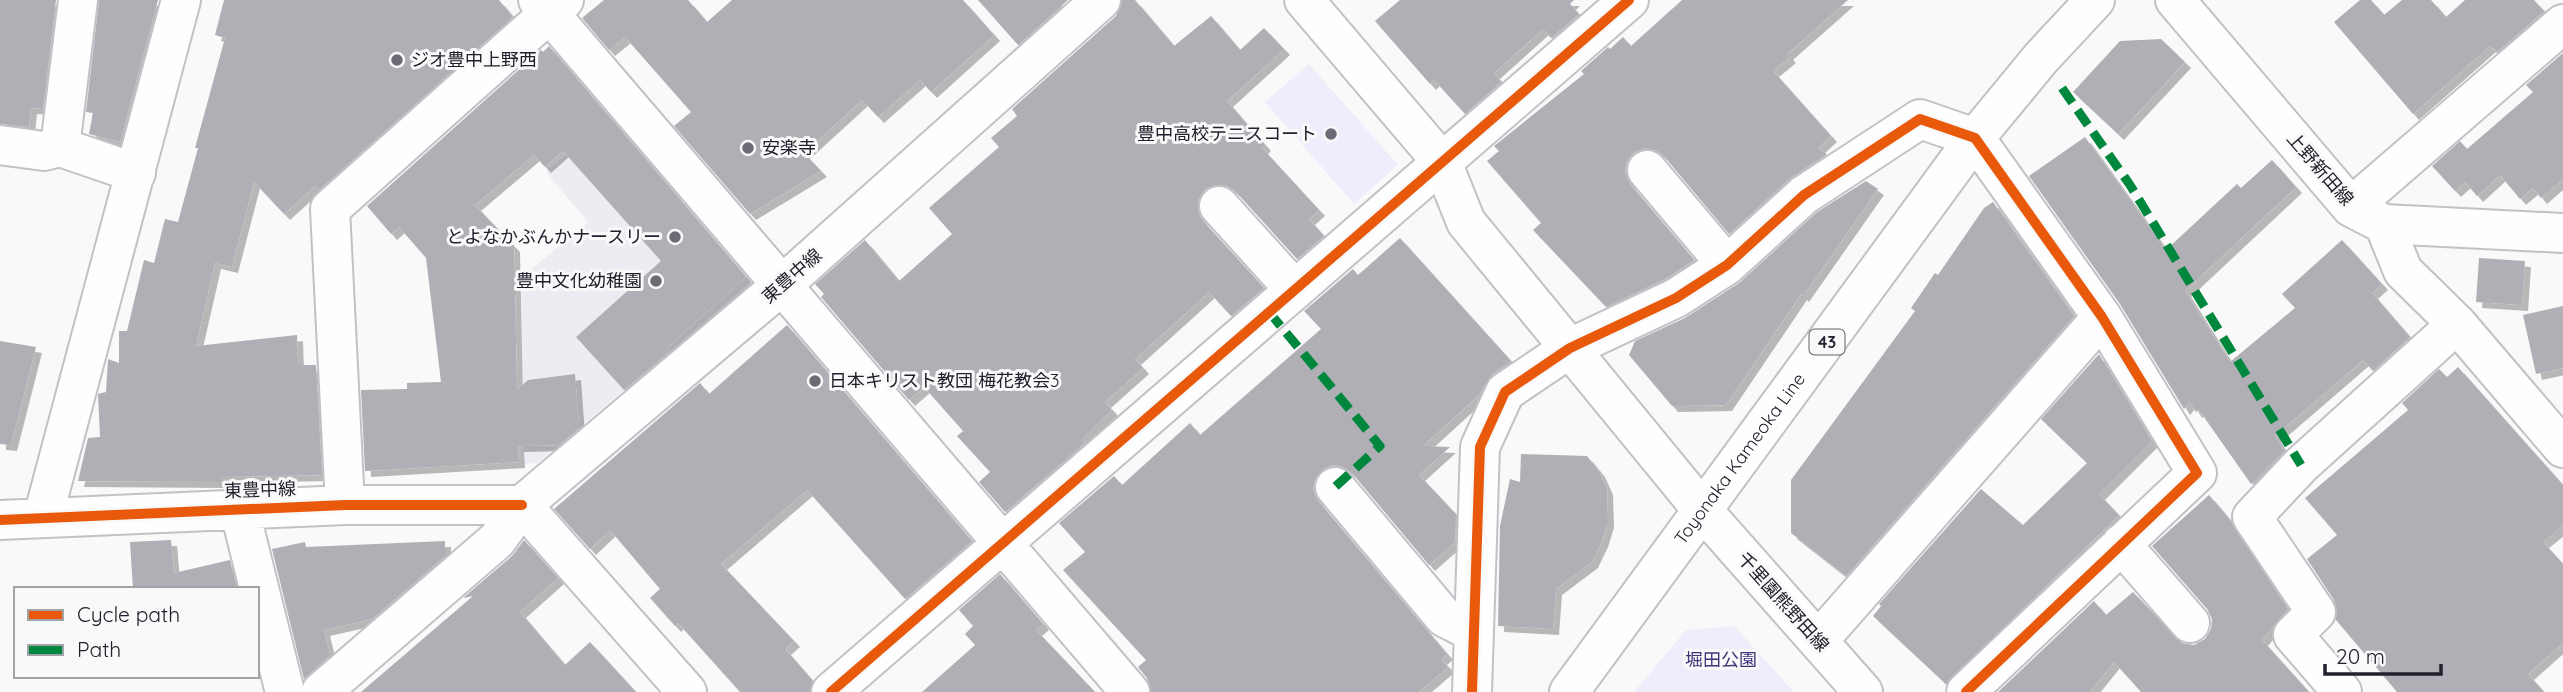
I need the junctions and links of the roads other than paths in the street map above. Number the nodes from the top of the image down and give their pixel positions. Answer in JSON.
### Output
{"nodes":[{"id":1,"x":78,"y":0,"type":"edge"},
{"id":2,"x":181,"y":0,"type":"edge"},
{"id":3,"x":1101,"y":0,"type":"edge"},
{"id":4,"x":1304,"y":0,"type":"edge"},
{"id":5,"x":2095,"y":0,"type":"edge"},
{"id":6,"x":2175,"y":0,"type":"edge"},
{"id":7,"x":550,"y":4,"type":"edge"},
{"id":8,"x":1606,"y":7,"type":"edge"},
{"id":9,"x":2563,"y":24,"type":"edge"},
{"id":10,"x":1975,"y":138,"type":"junction"},
{"id":11,"x":0,"y":145,"type":"edge"},
{"id":12,"x":60,"y":147,"type":"junction"},
{"id":13,"x":1442,"y":162,"type":"junction"},
{"id":14,"x":1647,"y":170,"type":"dead end"},
{"id":15,"x":136,"y":173,"type":"junction"},
{"id":16,"x":1219,"y":206,"type":"dead end"},
{"id":17,"x":2368,"y":215,"type":"junction"},
{"id":18,"x":2563,"y":233,"type":"edge"},
{"id":19,"x":1727,"y":265,"type":"junction"},
{"id":20,"x":782,"y":285,"type":"junction"},
{"id":21,"x":1295,"y":290,"type":"junction"},
{"id":22,"x":2102,"y":317,"type":"junction"},
{"id":23,"x":2457,"y":324,"type":"junction"},
{"id":24,"x":1570,"y":348,"type":"junction"},
{"id":25,"x":2547,"y":406,"type":"edge"},
{"id":26,"x":2563,"y":448,"type":"edge"},
{"id":27,"x":1335,"y":487,"type":"dead end"},
{"id":28,"x":345,"y":505,"type":"junction"},
{"id":29,"x":522,"y":505,"type":"junction"},
{"id":30,"x":239,"y":508,"type":"junction"},
{"id":31,"x":1704,"y":512,"type":"junction"},
{"id":32,"x":43,"y":517,"type":"junction"},
{"id":33,"x":0,"y":520,"type":"edge"},
{"id":34,"x":1003,"y":543,"type":"junction"},
{"id":35,"x":2122,"y":544,"type":"junction"},
{"id":36,"x":259,"y":587,"type":"edge"},
{"id":37,"x":259,"y":588,"type":"edge"},
{"id":38,"x":2190,"y":623,"type":"dead end"},
{"id":39,"x":1473,"y":632,"type":"junction"},
{"id":40,"x":1818,"y":641,"type":"junction"},
{"id":41,"x":285,"y":692,"type":"edge"},
{"id":42,"x":321,"y":692,"type":"edge"},
{"id":43,"x":687,"y":692,"type":"edge"},
{"id":44,"x":831,"y":692,"type":"edge"},
{"id":45,"x":1130,"y":692,"type":"edge"},
{"id":46,"x":1472,"y":692,"type":"edge"},
{"id":47,"x":1569,"y":692,"type":"edge"},
{"id":48,"x":1863,"y":692,"type":"edge"},
{"id":49,"x":1966,"y":692,"type":"edge"},
{"id":50,"x":2342,"y":692,"type":"edge"}],
"edges":[{"from":1,"to":12,"type":"street"},
{"from":2,"to":15,"type":"street"},
{"from":3,"to":20,"type":"street","name":"東豊中線"},
{"from":4,"to":13,"type":"street","name":"千里園熊野田線"},
{"from":5,"to":10,"type":"street","name":"Toyonaka Kameoka Line","number":"43"},
{"from":6,"to":17,"type":"street","name":"上野新田線"},
{"from":7,"to":20,"type":"street"},
{"from":7,"to":28,"type":"street"},
{"from":8,"to":13,"type":"street"},
{"from":9,"to":17,"type":"street"},
{"from":10,"to":19,"type":"street"},
{"from":10,"to":22,"type":"street"},
{"from":10,"to":31,"type":"street","name":"Toyonaka Kameoka Line","number":"43"},
{"from":11,"to":12,"type":"street"},
{"from":12,"to":15,"type":"street"},
{"from":13,"to":21,"type":"street"},
{"from":13,"to":24,"type":"street","name":"千里園熊野田線"},
{"from":14,"to":19,"type":"street"},
{"from":15,"to":32,"type":"street"},
{"from":16,"to":21,"type":"street"},
{"from":17,"to":18,"type":"street"},
{"from":17,"to":23,"type":"street","name":"上野新田線"},
{"from":19,"to":24,"type":"street"},
{"from":20,"to":29,"type":"street","name":"東豊中線"},
{"from":20,"to":34,"type":"street"},
{"from":21,"to":34,"type":"street"},
{"from":22,"to":35,"type":"street"},
{"from":22,"to":40,"type":"street"},
{"from":23,"to":25,"type":"street","name":"上野新田線"},
{"from":23,"to":50,"type":"street"},
{"from":24,"to":31,"type":"street","name":"千里園熊野田線"},
{"from":24,"to":39,"type":"street"},
{"from":25,"to":26,"type":"street","name":"上野新田線"},
{"from":27,"to":39,"type":"street"},
{"from":28,"to":29,"type":"street","name":"東豊中線"},
{"from":28,"to":30,"type":"street","name":"東豊中線"},
{"from":29,"to":42,"type":"street"},
{"from":29,"to":43,"type":"street"},
{"from":30,"to":32,"type":"street","name":"東豊中線"},
{"from":30,"to":36,"type":"street"},
{"from":31,"to":40,"type":"street","name":"千里園熊野田線"},
{"from":31,"to":47,"type":"street","name":"Toyonaka Kameoka Line","number":"43"},
{"from":32,"to":33,"type":"street","name":"東豊中線"},
{"from":34,"to":44,"type":"street"},
{"from":34,"to":45,"type":"street"},
{"from":35,"to":38,"type":"street"},
{"from":35,"to":49,"type":"street"},
{"from":37,"to":41,"type":"street"},
{"from":39,"to":46,"type":"street"},
{"from":40,"to":48,"type":"street","name":"千里園熊野田線"}]}
